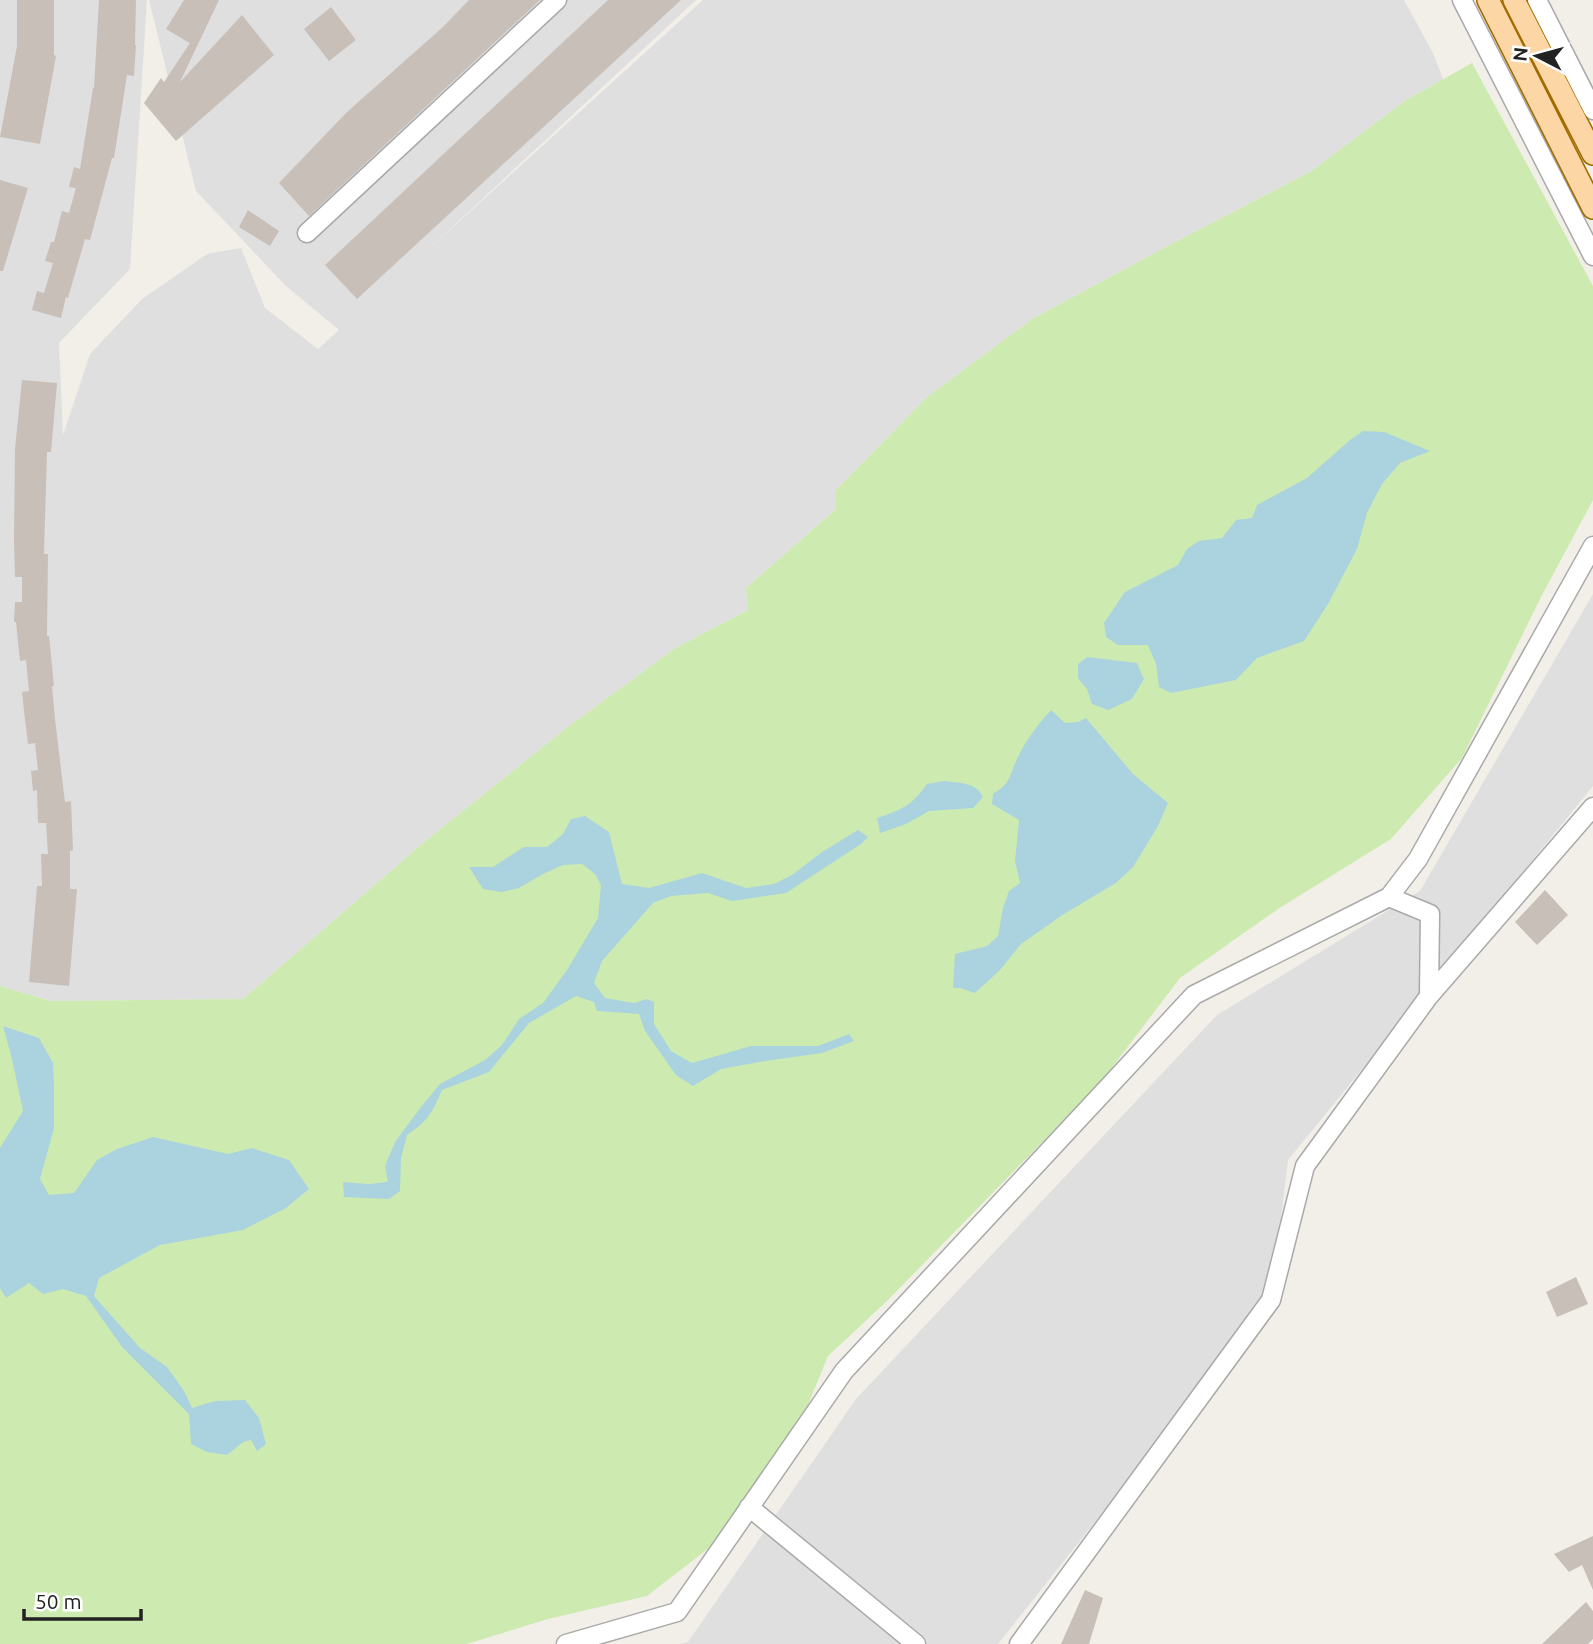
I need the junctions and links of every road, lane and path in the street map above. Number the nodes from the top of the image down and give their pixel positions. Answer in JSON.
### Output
{"nodes":[{"id":1,"x":557,"y":0,"type":"edge"},
{"id":2,"x":1462,"y":0,"type":"edge"},
{"id":3,"x":1488,"y":0,"type":"edge"},
{"id":4,"x":1514,"y":0,"type":"edge"},
{"id":5,"x":1537,"y":0,"type":"edge"},
{"id":6,"x":1593,"y":110,"type":"edge"},
{"id":7,"x":1593,"y":154,"type":"edge"},
{"id":8,"x":1593,"y":208,"type":"edge"},
{"id":9,"x":307,"y":233,"type":"dead end"},
{"id":10,"x":1593,"y":256,"type":"edge"},
{"id":11,"x":1593,"y":546,"type":"edge"},
{"id":12,"x":1593,"y":807,"type":"edge"},
{"id":13,"x":1389,"y":897,"type":"junction"},
{"id":14,"x":1429,"y":996,"type":"junction"},
{"id":15,"x":750,"y":1507,"type":"junction"},
{"id":16,"x":566,"y":1644,"type":"edge"},
{"id":17,"x":916,"y":1644,"type":"edge"},
{"id":18,"x":1019,"y":1644,"type":"edge"}],
"edges":[{"from":1,"to":9,"type":"street"},
{"from":2,"to":10,"type":"street"},
{"from":3,"to":8,"type":"main road"},
{"from":4,"to":7,"type":"main road"},
{"from":5,"to":6,"type":"street"},
{"from":11,"to":13,"type":"street"},
{"from":12,"to":14,"type":"street"},
{"from":13,"to":14,"type":"street"},
{"from":13,"to":15,"type":"street"},
{"from":14,"to":18,"type":"street"},
{"from":15,"to":16,"type":"street"},
{"from":15,"to":17,"type":"street"}]}
